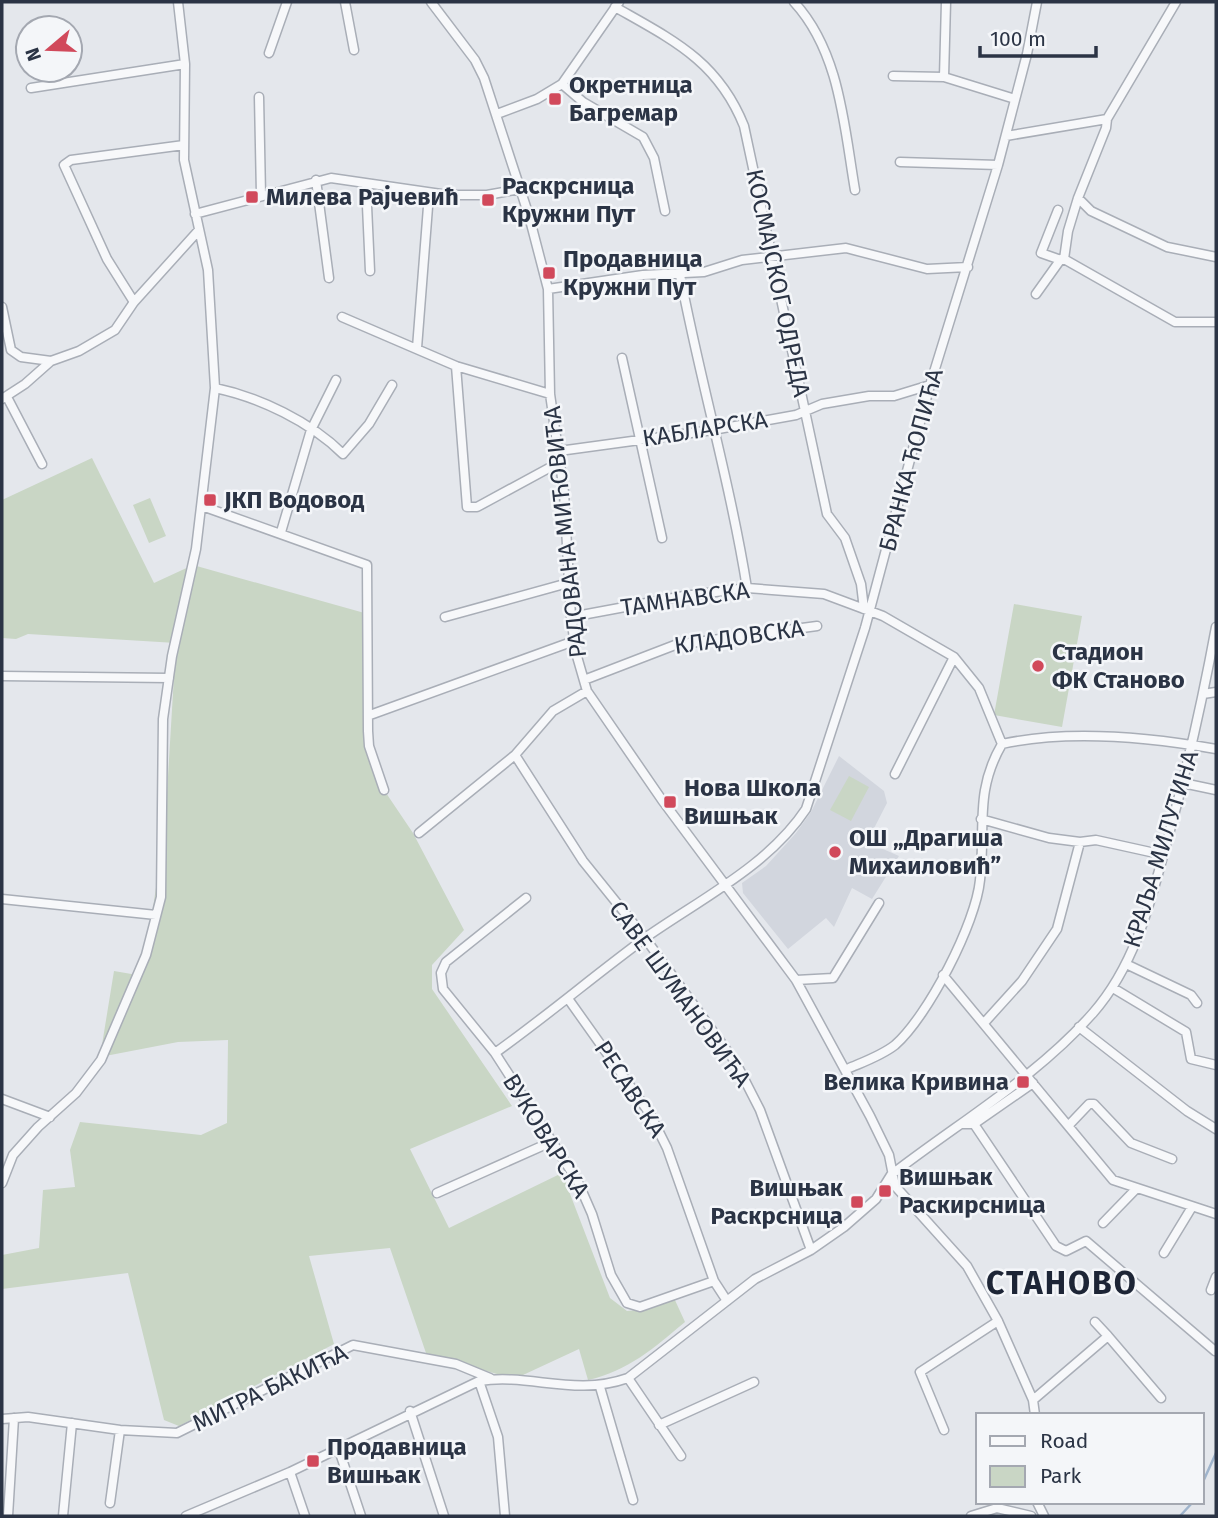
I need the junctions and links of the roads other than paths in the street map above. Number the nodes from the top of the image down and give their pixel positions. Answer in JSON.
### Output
{"nodes":[{"id":1,"x":178,"y":2,"type":"edge"},
{"id":2,"x":288,"y":2,"type":"edge"},
{"id":3,"x":345,"y":2,"type":"edge"},
{"id":4,"x":431,"y":2,"type":"edge"},
{"id":5,"x":794,"y":2,"type":"edge"},
{"id":6,"x":946,"y":2,"type":"edge"},
{"id":7,"x":1176,"y":2,"type":"edge"},
{"id":8,"x":617,"y":4,"type":"edge"},
{"id":9,"x":1034,"y":4,"type":"edge"},
{"id":10,"x":354,"y":50,"type":"dead end"},
{"id":11,"x":269,"y":53,"type":"dead end"},
{"id":12,"x":185,"y":64,"type":"junction"},
{"id":13,"x":893,"y":76,"type":"dead end"},
{"id":14,"x":944,"y":77,"type":"junction"},
{"id":15,"x":562,"y":84,"type":"junction"},
{"id":16,"x":32,"y":88,"type":"dead end"},
{"id":17,"x":259,"y":97,"type":"dead end"},
{"id":18,"x":1015,"y":99,"type":"junction"},
{"id":19,"x":497,"y":114,"type":"junction"},
{"id":20,"x":1107,"y":119,"type":"junction"},
{"id":21,"x":1006,"y":136,"type":"junction"},
{"id":22,"x":184,"y":145,"type":"junction"},
{"id":23,"x":900,"y":162,"type":"dead end"},
{"id":24,"x":998,"y":165,"type":"junction"},
{"id":25,"x":316,"y":180,"type":"junction"},
{"id":26,"x":366,"y":184,"type":"junction"},
{"id":27,"x":520,"y":189,"type":"junction"},
{"id":28,"x":855,"y":190,"type":"dead end"},
{"id":29,"x":429,"y":194,"type":"junction"},
{"id":30,"x":261,"y":195,"type":"junction"},
{"id":31,"x":1078,"y":198,"type":"junction"},
{"id":32,"x":1058,"y":210,"type":"dead end"},
{"id":33,"x":665,"y":211,"type":"dead end"},
{"id":34,"x":195,"y":214,"type":"junction"},
{"id":35,"x":199,"y":230,"type":"junction"},
{"id":36,"x":772,"y":256,"type":"junction"},
{"id":37,"x":1216,"y":257,"type":"edge"},
{"id":38,"x":1061,"y":259,"type":"junction"},
{"id":39,"x":968,"y":267,"type":"junction"},
{"id":40,"x":370,"y":271,"type":"dead end"},
{"id":41,"x":680,"y":275,"type":"junction"},
{"id":42,"x":329,"y":278,"type":"dead end"},
{"id":43,"x":548,"y":289,"type":"junction"},
{"id":44,"x":1036,"y":294,"type":"dead end"},
{"id":45,"x":134,"y":302,"type":"junction"},
{"id":46,"x":2,"y":307,"type":"edge"},
{"id":47,"x":342,"y":317,"type":"dead end"},
{"id":48,"x":1216,"y":322,"type":"edge"},
{"id":49,"x":417,"y":348,"type":"junction"},
{"id":50,"x":622,"y":358,"type":"dead end"},
{"id":51,"x":51,"y":361,"type":"junction"},
{"id":52,"x":456,"y":366,"type":"junction"},
{"id":53,"x":336,"y":380,"type":"dead end"},
{"id":54,"x":392,"y":385,"type":"dead end"},
{"id":55,"x":930,"y":385,"type":"junction"},
{"id":56,"x":215,"y":388,"type":"junction"},
{"id":57,"x":550,"y":394,"type":"junction"},
{"id":58,"x":4,"y":398,"type":"edge"},
{"id":59,"x":804,"y":411,"type":"junction"},
{"id":60,"x":311,"y":430,"type":"junction"},
{"id":61,"x":713,"y":430,"type":"junction"},
{"id":62,"x":638,"y":440,"type":"junction"},
{"id":63,"x":559,"y":452,"type":"junction"},
{"id":64,"x":560,"y":462,"type":"junction"},
{"id":65,"x":42,"y":464,"type":"dead end"},
{"id":66,"x":202,"y":506,"type":"junction"},
{"id":67,"x":281,"y":532,"type":"junction"},
{"id":68,"x":662,"y":538,"type":"dead end"},
{"id":69,"x":568,"y":583,"type":"junction"},
{"id":70,"x":747,"y":588,"type":"junction"},
{"id":71,"x":867,"y":610,"type":"junction"},
{"id":72,"x":445,"y":617,"type":"dead end"},
{"id":73,"x":571,"y":617,"type":"junction"},
{"id":74,"x":817,"y":626,"type":"dead end"},
{"id":75,"x":1216,"y":627,"type":"edge"},
{"id":76,"x":574,"y":641,"type":"junction"},
{"id":77,"x":954,"y":657,"type":"junction"},
{"id":78,"x":2,"y":676,"type":"edge"},
{"id":79,"x":169,"y":678,"type":"junction"},
{"id":80,"x":584,"y":680,"type":"junction"},
{"id":81,"x":587,"y":691,"type":"junction"},
{"id":82,"x":1216,"y":692,"type":"edge"},
{"id":83,"x":1203,"y":694,"type":"junction"},
{"id":84,"x":370,"y":715,"type":"junction"},
{"id":85,"x":1002,"y":744,"type":"junction"},
{"id":86,"x":1192,"y":745,"type":"junction"},
{"id":87,"x":1216,"y":749,"type":"edge"},
{"id":88,"x":515,"y":755,"type":"junction"},
{"id":89,"x":895,"y":775,"type":"dead end"},
{"id":90,"x":1183,"y":783,"type":"junction"},
{"id":91,"x":384,"y":790,"type":"dead end"},
{"id":92,"x":1216,"y":790,"type":"edge"},
{"id":93,"x":981,"y":819,"type":"junction"},
{"id":94,"x":419,"y":833,"type":"dead end"},
{"id":95,"x":1080,"y":842,"type":"junction"},
{"id":96,"x":1164,"y":855,"type":"junction"},
{"id":97,"x":725,"y":883,"type":"junction"},
{"id":98,"x":526,"y":898,"type":"dead end"},
{"id":99,"x":2,"y":899,"type":"edge"},
{"id":100,"x":880,"y":903,"type":"dead end"},
{"id":101,"x":156,"y":915,"type":"junction"},
{"id":102,"x":645,"y":938,"type":"junction"},
{"id":103,"x":1126,"y":964,"type":"junction"},
{"id":104,"x":943,"y":975,"type":"junction"},
{"id":105,"x":796,"y":980,"type":"junction"},
{"id":106,"x":1112,"y":988,"type":"junction"},
{"id":107,"x":569,"y":1000,"type":"junction"},
{"id":108,"x":1197,"y":1003,"type":"dead end"},
{"id":109,"x":984,"y":1023,"type":"junction"},
{"id":110,"x":1079,"y":1027,"type":"junction"},
{"id":111,"x":495,"y":1054,"type":"junction"},
{"id":112,"x":1216,"y":1065,"type":"edge"},
{"id":113,"x":847,"y":1069,"type":"junction"},
{"id":114,"x":1026,"y":1074,"type":"junction"},
{"id":115,"x":1034,"y":1083,"type":"junction"},
{"id":116,"x":2,"y":1099,"type":"edge"},
{"id":117,"x":50,"y":1117,"type":"junction"},
{"id":118,"x":961,"y":1124,"type":"junction"},
{"id":119,"x":974,"y":1124,"type":"junction"},
{"id":120,"x":1069,"y":1125,"type":"junction"},
{"id":121,"x":1216,"y":1129,"type":"edge"},
{"id":122,"x":551,"y":1142,"type":"junction"},
{"id":123,"x":1172,"y":1159,"type":"dead end"},
{"id":124,"x":891,"y":1175,"type":"junction"},
{"id":125,"x":2,"y":1183,"type":"edge"},
{"id":126,"x":1136,"y":1189,"type":"junction"},
{"id":127,"x":437,"y":1193,"type":"dead end"},
{"id":128,"x":1192,"y":1207,"type":"junction"},
{"id":129,"x":1216,"y":1214,"type":"edge"},
{"id":130,"x":1103,"y":1223,"type":"dead end"},
{"id":131,"x":811,"y":1250,"type":"junction"},
{"id":132,"x":1164,"y":1253,"type":"dead end"},
{"id":133,"x":1216,"y":1277,"type":"edge"},
{"id":134,"x":715,"y":1281,"type":"junction"},
{"id":135,"x":1211,"y":1290,"type":"dead end"},
{"id":136,"x":727,"y":1301,"type":"junction"},
{"id":137,"x":998,"y":1321,"type":"junction"},
{"id":138,"x":1095,"y":1322,"type":"dead end"},
{"id":139,"x":1108,"y":1336,"type":"junction"},
{"id":140,"x":1215,"y":1351,"type":"edge"},
{"id":141,"x":628,"y":1377,"type":"junction"},
{"id":142,"x":492,"y":1379,"type":"junction"},
{"id":143,"x":479,"y":1381,"type":"junction"},
{"id":144,"x":754,"y":1382,"type":"dead end"},
{"id":145,"x":600,"y":1387,"type":"junction"},
{"id":146,"x":1161,"y":1398,"type":"dead end"},
{"id":147,"x":1033,"y":1400,"type":"junction"},
{"id":148,"x":410,"y":1411,"type":"junction"},
{"id":149,"x":1035,"y":1413,"type":"edge"},
{"id":150,"x":14,"y":1418,"type":"junction"},
{"id":151,"x":2,"y":1419,"type":"edge"},
{"id":152,"x":72,"y":1423,"type":"junction"},
{"id":153,"x":659,"y":1424,"type":"junction"},
{"id":154,"x":120,"y":1430,"type":"junction"},
{"id":155,"x":944,"y":1430,"type":"dead end"},
{"id":156,"x":338,"y":1447,"type":"junction"},
{"id":157,"x":681,"y":1456,"type":"dead end"},
{"id":158,"x":290,"y":1472,"type":"junction"},
{"id":159,"x":634,"y":1500,"type":"dead end"},
{"id":160,"x":110,"y":1503,"type":"dead end"},
{"id":161,"x":8,"y":1516,"type":"edge"},
{"id":162,"x":63,"y":1516,"type":"edge"},
{"id":163,"x":186,"y":1516,"type":"edge"},
{"id":164,"x":305,"y":1516,"type":"edge"},
{"id":165,"x":361,"y":1516,"type":"edge"},
{"id":166,"x":444,"y":1516,"type":"edge"},
{"id":167,"x":505,"y":1516,"type":"edge"},
{"id":168,"x":971,"y":1516,"type":"edge"},
{"id":169,"x":1031,"y":1516,"type":"edge"}],
"edges":[{"from":1,"to":12,"type":"street"},
{"from":2,"to":11,"type":"street"},
{"from":3,"to":10,"type":"street"},
{"from":4,"to":19,"type":"street","name":"РАДОВАНА МИЋОВИЋА"},
{"from":5,"to":28,"type":"street"},
{"from":6,"to":14,"type":"street"},
{"from":7,"to":20,"type":"street"},
{"from":8,"to":15,"type":"street"},
{"from":8,"to":36,"type":"street","name":"КОСМАЈСКОГ ОДРЕДА"},
{"from":9,"to":18,"type":"street","name":"БРАНКА ЋОПИЋА"},
{"from":12,"to":16,"type":"street"},
{"from":12,"to":22,"type":"street"},
{"from":13,"to":14,"type":"street"},
{"from":14,"to":18,"type":"street"},
{"from":15,"to":19,"type":"street"},
{"from":15,"to":33,"type":"street"},
{"from":17,"to":30,"type":"street"},
{"from":18,"to":21,"type":"street","name":"БРАНКА ЋОПИЋА"},
{"from":19,"to":27,"type":"street","name":"РАДОВАНА МИЋОВИЋА"},
{"from":20,"to":21,"type":"street"},
{"from":20,"to":31,"type":"street"},
{"from":21,"to":24,"type":"street","name":"БРАНКА ЋОПИЋА"},
{"from":22,"to":34,"type":"street"},
{"from":22,"to":45,"type":"street"},
{"from":23,"to":24,"type":"street"},
{"from":24,"to":39,"type":"street","name":"БРАНКА ЋОПИЋА"},
{"from":25,"to":26,"type":"street"},
{"from":25,"to":30,"type":"street"},
{"from":25,"to":42,"type":"street"},
{"from":26,"to":29,"type":"street"},
{"from":26,"to":40,"type":"street"},
{"from":27,"to":29,"type":"street"},
{"from":27,"to":43,"type":"street","name":"РАДОВАНА МИЋОВИЋА"},
{"from":29,"to":49,"type":"street"},
{"from":30,"to":34,"type":"street"},
{"from":31,"to":37,"type":"street"},
{"from":31,"to":38,"type":"street"},
{"from":32,"to":38,"type":"street"},
{"from":34,"to":35,"type":"street"},
{"from":35,"to":45,"type":"street"},
{"from":35,"to":56,"type":"street"},
{"from":36,"to":39,"type":"street"},
{"from":36,"to":41,"type":"street"},
{"from":36,"to":59,"type":"street","name":"КОСМАЈСКОГ ОДРЕДА"},
{"from":38,"to":44,"type":"street"},
{"from":38,"to":48,"type":"street"},
{"from":39,"to":55,"type":"street","name":"БРАНКА ЋОПИЋА"},
{"from":41,"to":43,"type":"street"},
{"from":41,"to":61,"type":"street"},
{"from":43,"to":57,"type":"street","name":"РАДОВАНА МИЋОВИЋА"},
{"from":45,"to":51,"type":"street"},
{"from":46,"to":51,"type":"street"},
{"from":47,"to":49,"type":"street"},
{"from":49,"to":52,"type":"street"},
{"from":50,"to":62,"type":"street"},
{"from":51,"to":58,"type":"street"},
{"from":52,"to":57,"type":"street"},
{"from":52,"to":64,"type":"street"},
{"from":53,"to":60,"type":"street"},
{"from":54,"to":60,"type":"street"},
{"from":55,"to":59,"type":"street","name":"КАБЛАРСКА"},
{"from":55,"to":71,"type":"street","name":"БРАНКА ЋОПИЋА"},
{"from":56,"to":60,"type":"street"},
{"from":56,"to":66,"type":"street"},
{"from":57,"to":63,"type":"street","name":"РАДОВАНА МИЋОВИЋА"},
{"from":58,"to":65,"type":"street"},
{"from":59,"to":61,"type":"street","name":"КАБЛАРСКА"},
{"from":59,"to":71,"type":"street","name":"КОСМАЈСКОГ ОДРЕДА"},
{"from":60,"to":67,"type":"street"},
{"from":61,"to":62,"type":"street","name":"КАБЛАРСКА"},
{"from":61,"to":70,"type":"street"},
{"from":62,"to":63,"type":"street","name":"КАБЛАРСКА"},
{"from":62,"to":68,"type":"street"},
{"from":63,"to":64,"type":"street","name":"РАДОВАНА МИЋОВИЋА"},
{"from":64,"to":69,"type":"street","name":"РАДОВАНА МИЋОВИЋА"},
{"from":66,"to":67,"type":"street"},
{"from":66,"to":79,"type":"street"},
{"from":67,"to":84,"type":"street"},
{"from":69,"to":72,"type":"street"},
{"from":69,"to":73,"type":"street","name":"РАДОВАНА МИЋОВИЋА"},
{"from":70,"to":71,"type":"street","name":"ТАМНАВСКА"},
{"from":70,"to":73,"type":"street","name":"ТАМНАВСКА"},
{"from":71,"to":77,"type":"street","name":"ТАМНАВСКА"},
{"from":71,"to":97,"type":"street","name":"БРАНКА ЋОПИЋА"},
{"from":73,"to":76,"type":"street","name":"РАДОВАНА МИЋОВИЋА"},
{"from":74,"to":80,"type":"street","name":"КЛАДОВСКА"},
{"from":75,"to":83,"type":"street","name":"КРАЉА МИЛУТИНА"},
{"from":76,"to":80,"type":"street","name":"РАДОВАНА МИЋОВИЋА"},
{"from":76,"to":84,"type":"street"},
{"from":77,"to":85,"type":"street","name":"ТАМНАВСКА"},
{"from":77,"to":89,"type":"street"},
{"from":78,"to":79,"type":"street"},
{"from":79,"to":101,"type":"street"},
{"from":80,"to":81,"type":"street","name":"РАДОВАНА МИЋОВИЋА"},
{"from":81,"to":88,"type":"street"},
{"from":81,"to":97,"type":"street","name":"РАДОВАНА МИЋОВИЋА"},
{"from":82,"to":83,"type":"street"},
{"from":83,"to":86,"type":"street","name":"КРАЉА МИЛУТИНА"},
{"from":84,"to":91,"type":"street"},
{"from":85,"to":86,"type":"street"},
{"from":85,"to":93,"type":"street"},
{"from":86,"to":87,"type":"street"},
{"from":86,"to":90,"type":"street","name":"КРАЉА МИЛУТИНА"},
{"from":88,"to":94,"type":"street"},
{"from":88,"to":102,"type":"street","name":"САВЕ ШУМАНОВИЋА"},
{"from":90,"to":92,"type":"street"},
{"from":90,"to":96,"type":"street","name":"КРАЉА МИЛУТИНА"},
{"from":93,"to":95,"type":"street"},
{"from":93,"to":104,"type":"street"},
{"from":95,"to":96,"type":"street"},
{"from":95,"to":109,"type":"street"},
{"from":96,"to":103,"type":"street","name":"КРАЉА МИЛУТИНА"},
{"from":97,"to":102,"type":"street","name":"БРАНКА ЋОПИЋА"},
{"from":97,"to":105,"type":"street","name":"РАДОВАНА МИЋОВИЋА"},
{"from":98,"to":111,"type":"street","name":"ВУКОВАРСКА"},
{"from":99,"to":101,"type":"street"},
{"from":100,"to":105,"type":"street"},
{"from":101,"to":117,"type":"street"},
{"from":102,"to":107,"type":"street","name":"БРАНКА ЋОПИЋА"},
{"from":102,"to":131,"type":"street","name":"САВЕ ШУМАНОВИЋА"},
{"from":103,"to":106,"type":"street","name":"КРАЉА МИЛУТИНА"},
{"from":103,"to":108,"type":"street"},
{"from":104,"to":109,"type":"street"},
{"from":104,"to":113,"type":"street"},
{"from":105,"to":113,"type":"street","name":"РАДОВАНА МИЋОВИЋА"},
{"from":106,"to":110,"type":"street","name":"КРАЉА МИЛУТИНА"},
{"from":106,"to":112,"type":"street"},
{"from":107,"to":111,"type":"street","name":"БРАНКА ЋОПИЋА"},
{"from":107,"to":134,"type":"street","name":"РЕСАВСКА"},
{"from":109,"to":114,"type":"street"},
{"from":110,"to":114,"type":"street","name":"КРАЉА МИЛУТИНА"},
{"from":110,"to":121,"type":"street"},
{"from":111,"to":122,"type":"street","name":"ВУКОВАРСКА"},
{"from":113,"to":124,"type":"street","name":"РАДОВАНА МИЋОВИЋА"},
{"from":114,"to":115,"type":"street"},
{"from":114,"to":118,"type":"street","name":"КРАЉА МИЛУТИНА"},
{"from":115,"to":119,"type":"street"},
{"from":115,"to":120,"type":"street"},
{"from":116,"to":117,"type":"street"},
{"from":117,"to":125,"type":"street"},
{"from":118,"to":119,"type":"street"},
{"from":118,"to":124,"type":"street","name":"КРАЉА МИЛУТИНА"},
{"from":119,"to":140,"type":"street"},
{"from":120,"to":123,"type":"street"},
{"from":120,"to":126,"type":"street"},
{"from":122,"to":127,"type":"street"},
{"from":122,"to":134,"type":"street","name":"ВУКОВАРСКА"},
{"from":124,"to":131,"type":"street","name":"КРАЉА МИЛУТИНА"},
{"from":124,"to":137,"type":"street","name":"РАДОВАНА МИЋОВИЋА"},
{"from":126,"to":128,"type":"street"},
{"from":126,"to":130,"type":"street"},
{"from":128,"to":129,"type":"street"},
{"from":128,"to":132,"type":"street"},
{"from":131,"to":136,"type":"street","name":"КРАЉА МИЛУТИНА"},
{"from":133,"to":135,"type":"street"},
{"from":134,"to":136,"type":"street","name":"РЕСАВСКА"},
{"from":136,"to":141,"type":"street","name":"КРАЉА МИЛУТИНА"},
{"from":137,"to":147,"type":"street","name":"РАДОВАНА МИЋОВИЋА"},
{"from":137,"to":155,"type":"street"},
{"from":138,"to":139,"type":"street"},
{"from":139,"to":146,"type":"street"},
{"from":139,"to":147,"type":"street"},
{"from":141,"to":145,"type":"street","name":"КРАЉА МИЛУТИНА"},
{"from":141,"to":153,"type":"street"},
{"from":142,"to":143,"type":"street"},
{"from":142,"to":145,"type":"street"},
{"from":142,"to":154,"type":"street","name":"МИТРА БАКИЋА"},
{"from":143,"to":148,"type":"street"},
{"from":143,"to":167,"type":"street"},
{"from":144,"to":153,"type":"street"},
{"from":145,"to":159,"type":"street"},
{"from":147,"to":149,"type":"street","name":"РАДОВАНА МИЋОВИЋА"},
{"from":148,"to":156,"type":"street"},
{"from":148,"to":166,"type":"street"},
{"from":150,"to":151,"type":"street","name":"МИТРА БАКИЋА"},
{"from":150,"to":152,"type":"street","name":"МИТРА БАКИЋА"},
{"from":150,"to":161,"type":"street"},
{"from":152,"to":154,"type":"street","name":"МИТРА БАКИЋА"},
{"from":152,"to":162,"type":"street"},
{"from":153,"to":157,"type":"street"},
{"from":154,"to":160,"type":"street"},
{"from":156,"to":158,"type":"street"},
{"from":156,"to":165,"type":"street"},
{"from":158,"to":163,"type":"street"},
{"from":158,"to":164,"type":"street"},
{"from":168,"to":169,"type":"street"}]}
